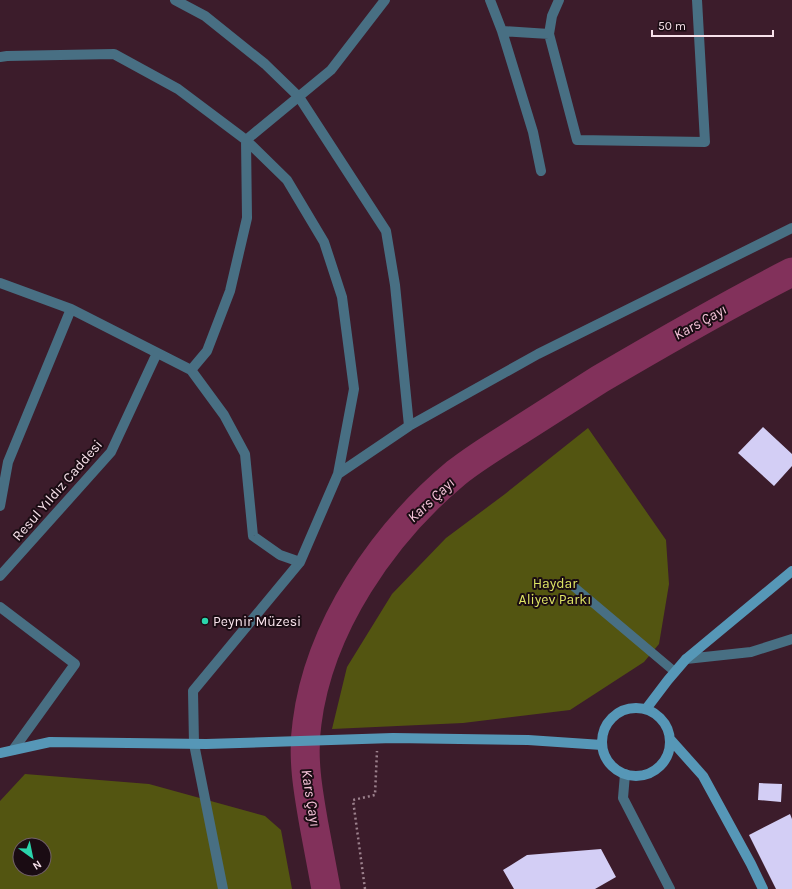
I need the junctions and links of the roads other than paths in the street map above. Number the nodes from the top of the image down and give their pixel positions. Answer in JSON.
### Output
{"nodes":[{"id":1,"x":175,"y":0,"type":"edge"},
{"id":2,"x":385,"y":0,"type":"edge"},
{"id":3,"x":490,"y":0,"type":"edge"},
{"id":4,"x":559,"y":0,"type":"edge"},
{"id":5,"x":697,"y":0,"type":"edge"},
{"id":6,"x":502,"y":31,"type":"junction"},
{"id":7,"x":549,"y":34,"type":"junction"},
{"id":8,"x":0,"y":57,"type":"edge"},
{"id":9,"x":299,"y":97,"type":"junction"},
{"id":10,"x":246,"y":140,"type":"junction"},
{"id":11,"x":541,"y":171,"type":"dead end"},
{"id":12,"x":792,"y":228,"type":"edge"},
{"id":13,"x":0,"y":283,"type":"edge"},
{"id":14,"x":71,"y":309,"type":"junction"},
{"id":15,"x":157,"y":352,"type":"junction"},
{"id":16,"x":191,"y":370,"type":"junction"},
{"id":17,"x":409,"y":426,"type":"junction"},
{"id":18,"x":338,"y":474,"type":"junction"},
{"id":19,"x":0,"y":506,"type":"edge"},
{"id":20,"x":300,"y":562,"type":"junction"},
{"id":21,"x":792,"y":571,"type":"edge"},
{"id":22,"x":0,"y":576,"type":"edge"},
{"id":23,"x":573,"y":586,"type":"dead end"},
{"id":24,"x":0,"y":607,"type":"edge"},
{"id":25,"x":792,"y":639,"type":"edge"},
{"id":26,"x":686,"y":659,"type":"junction"},
{"id":27,"x":675,"y":672,"type":"junction"},
{"id":28,"x":646,"y":709,"type":"junction"},
{"id":29,"x":670,"y":739,"type":"junction"},
{"id":30,"x":194,"y":744,"type":"junction"},
{"id":31,"x":602,"y":745,"type":"junction"},
{"id":32,"x":13,"y":750,"type":"junction"},
{"id":33,"x":0,"y":753,"type":"edge"},
{"id":34,"x":625,"y":774,"type":"junction"},
{"id":35,"x":223,"y":889,"type":"edge"},
{"id":36,"x":670,"y":889,"type":"edge"},
{"id":37,"x":763,"y":889,"type":"edge"}],
"edges":[{"from":1,"to":9,"type":"street"},
{"from":2,"to":9,"type":"street"},
{"from":3,"to":6,"type":"street"},
{"from":4,"to":7,"type":"street"},
{"from":5,"to":7,"type":"street"},
{"from":6,"to":7,"type":"street"},
{"from":6,"to":11,"type":"street"},
{"from":8,"to":10,"type":"street"},
{"from":9,"to":10,"type":"street"},
{"from":9,"to":17,"type":"street"},
{"from":10,"to":16,"type":"street"},
{"from":10,"to":18,"type":"street"},
{"from":12,"to":17,"type":"street"},
{"from":13,"to":14,"type":"street"},
{"from":14,"to":15,"type":"street"},
{"from":14,"to":19,"type":"street"},
{"from":15,"to":16,"type":"street"},
{"from":15,"to":22,"type":"street","name":"Resul Yıldız Caddesi"},
{"from":16,"to":20,"type":"street"},
{"from":17,"to":18,"type":"street"},
{"from":18,"to":20,"type":"street"},
{"from":20,"to":30,"type":"street"},
{"from":21,"to":26,"type":"street"},
{"from":23,"to":27,"type":"lane"},
{"from":24,"to":32,"type":"street"},
{"from":25,"to":26,"type":"street"},
{"from":26,"to":27,"type":"street"},
{"from":27,"to":28,"type":"street"},
{"from":28,"to":29,"type":"street"},
{"from":28,"to":31,"type":"street"},
{"from":29,"to":34,"type":"street"},
{"from":29,"to":37,"type":"street"},
{"from":30,"to":31,"type":"street"},
{"from":30,"to":32,"type":"street"},
{"from":30,"to":35,"type":"street"},
{"from":31,"to":34,"type":"street"},
{"from":32,"to":33,"type":"street"},
{"from":34,"to":36,"type":"street"}]}
